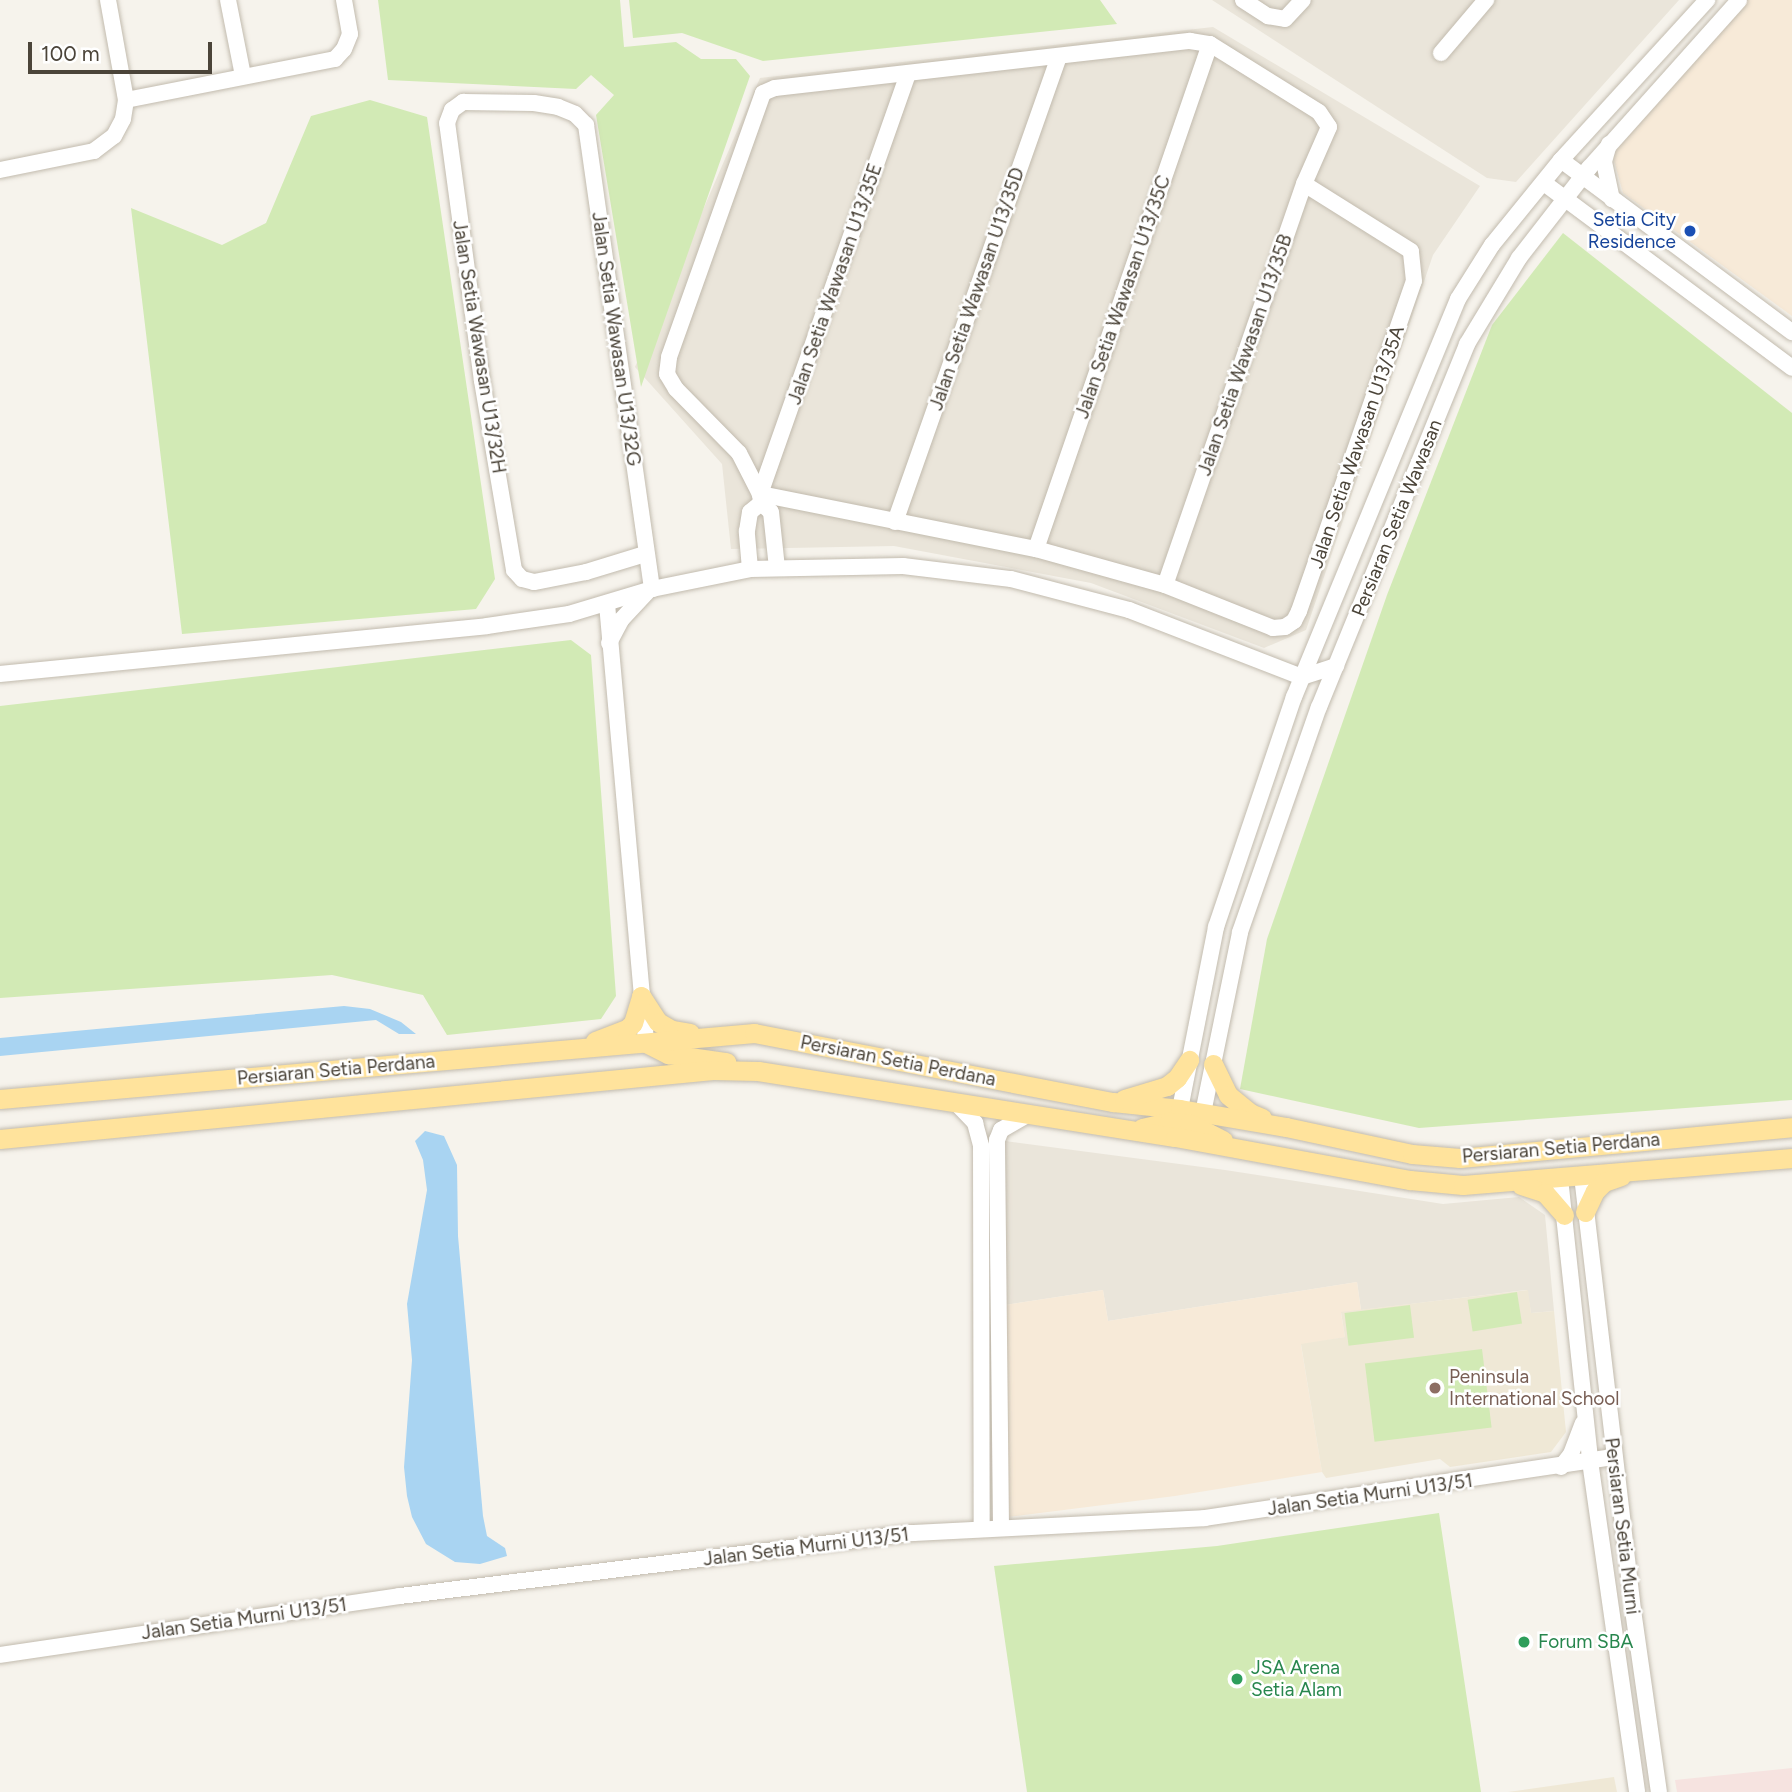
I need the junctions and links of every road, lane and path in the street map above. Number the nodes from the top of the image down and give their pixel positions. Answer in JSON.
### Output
{"nodes":[{"id":1,"x":108,"y":0,"type":"edge"},
{"id":2,"x":228,"y":0,"type":"edge"},
{"id":3,"x":344,"y":0,"type":"edge"},
{"id":4,"x":1243,"y":0,"type":"edge"},
{"id":5,"x":1303,"y":0,"type":"edge"},
{"id":6,"x":1486,"y":0,"type":"edge"},
{"id":7,"x":1707,"y":0,"type":"edge"},
{"id":8,"x":1739,"y":0,"type":"edge"},
{"id":9,"x":1210,"y":44,"type":"junction"},
{"id":10,"x":1441,"y":53,"type":"dead end"},
{"id":11,"x":1059,"y":56,"type":"junction"},
{"id":12,"x":908,"y":73,"type":"junction"},
{"id":13,"x":243,"y":76,"type":"junction"},
{"id":14,"x":126,"y":100,"type":"junction"},
{"id":15,"x":447,"y":123,"type":"joint"},
{"id":16,"x":1609,"y":142,"type":"junction"},
{"id":17,"x":1561,"y":160,"type":"junction"},
{"id":18,"x":0,"y":170,"type":"edge"},
{"id":19,"x":1582,"y":177,"type":"junction"},
{"id":20,"x":1544,"y":183,"type":"junction"},
{"id":21,"x":1304,"y":184,"type":"junction"},
{"id":22,"x":1566,"y":199,"type":"junction"},
{"id":23,"x":1612,"y":199,"type":"junction"},
{"id":24,"x":1552,"y":218,"type":"junction"},
{"id":25,"x":1592,"y":219,"type":"junction"},
{"id":26,"x":1792,"y":332,"type":"edge"},
{"id":27,"x":1792,"y":368,"type":"edge"},
{"id":28,"x":760,"y":499,"type":"junction"},
{"id":29,"x":895,"y":522,"type":"junction"},
{"id":30,"x":1036,"y":549,"type":"junction"},
{"id":31,"x":645,"y":554,"type":"junction"},
{"id":32,"x":777,"y":568,"type":"junction"},
{"id":33,"x":750,"y":569,"type":"junction"},
{"id":34,"x":1165,"y":585,"type":"junction"},
{"id":35,"x":650,"y":590,"type":"junction"},
{"id":36,"x":607,"y":604,"type":"junction"},
{"id":37,"x":576,"y":612,"type":"junction"},
{"id":38,"x":610,"y":643,"type":"junction"},
{"id":39,"x":1336,"y":666,"type":"junction"},
{"id":40,"x":0,"y":674,"type":"edge"},
{"id":41,"x":1302,"y":677,"type":"junction"},
{"id":42,"x":1317,"y":712,"type":"junction"},
{"id":43,"x":641,"y":996,"type":"junction"},
{"id":44,"x":717,"y":1036,"type":"junction"},
{"id":45,"x":646,"y":1043,"type":"junction"},
{"id":46,"x":574,"y":1049,"type":"junction"},
{"id":47,"x":1189,"y":1060,"type":"junction"},
{"id":48,"x":1213,"y":1064,"type":"junction"},
{"id":49,"x":750,"y":1071,"type":"junction"},
{"id":50,"x":0,"y":1099,"type":"edge"},
{"id":51,"x":1113,"y":1102,"type":"junction"},
{"id":52,"x":956,"y":1103,"type":"junction"},
{"id":53,"x":1029,"y":1114,"type":"junction"},
{"id":54,"x":1191,"y":1115,"type":"junction"},
{"id":55,"x":1286,"y":1127,"type":"junction"},
{"id":56,"x":1792,"y":1127,"type":"edge"},
{"id":57,"x":1133,"y":1131,"type":"junction"},
{"id":58,"x":0,"y":1139,"type":"edge"},
{"id":59,"x":1611,"y":1145,"type":"junction"},
{"id":60,"x":1243,"y":1150,"type":"junction"},
{"id":61,"x":1522,"y":1153,"type":"junction"},
{"id":62,"x":1792,"y":1158,"type":"edge"},
{"id":63,"x":1646,"y":1169,"type":"junction"},
{"id":64,"x":1570,"y":1172,"type":"junction"},
{"id":65,"x":1511,"y":1181,"type":"junction"},
{"id":66,"x":1585,"y":1212,"type":"junction"},
{"id":67,"x":1564,"y":1216,"type":"junction"},
{"id":68,"x":1585,"y":1417,"type":"junction"},
{"id":69,"x":1614,"y":1457,"type":"junction"},
{"id":70,"x":1590,"y":1461,"type":"junction"},
{"id":71,"x":1561,"y":1467,"type":"junction"},
{"id":72,"x":1595,"y":1499,"type":"junction"},
{"id":73,"x":1001,"y":1528,"type":"junction"},
{"id":74,"x":982,"y":1529,"type":"junction"},
{"id":75,"x":0,"y":1655,"type":"edge"},
{"id":76,"x":1637,"y":1792,"type":"edge"},
{"id":77,"x":1659,"y":1792,"type":"edge"}],
"edges":[{"from":1,"to":14,"type":"street"},
{"from":2,"to":13,"type":"street"},
{"from":3,"to":13,"type":"street"},
{"from":4,"to":5,"type":"street"},
{"from":6,"to":10,"type":"street"},
{"from":7,"to":17,"type":"street","name":"Persiaran Setia Wawasan"},
{"from":8,"to":16,"type":"street","name":"Persiaran Setia Wawasan"},
{"from":9,"to":11,"type":"street"},
{"from":9,"to":21,"type":"street","name":"Jalan Setia Wawasan U13/35B"},
{"from":9,"to":30,"type":"street","name":"Jalan Setia Wawasan U13/35C"},
{"from":11,"to":12,"type":"street"},
{"from":11,"to":29,"type":"street","name":"Jalan Setia Wawasan U13/35D"},
{"from":12,"to":28,"type":"street","name":"Jalan Setia Wawasan U13/35E"},
{"from":12,"to":28,"type":"street"},
{"from":13,"to":14,"type":"street"},
{"from":14,"to":18,"type":"street"},
{"from":15,"to":31,"type":"street","name":"Jalan Setia Wawasan U13/32G"},
{"from":15,"to":31,"type":"street","name":"Jalan Setia Wawasan U13/32H"},
{"from":16,"to":19,"type":"street","name":"Persiaran Setia Wawasan"},
{"from":16,"to":23,"type":"street"},
{"from":17,"to":19,"type":"street"},
{"from":17,"to":20,"type":"street","name":"Persiaran Setia Wawasan"},
{"from":19,"to":22,"type":"street","name":"Persiaran Setia Wawasan"},
{"from":19,"to":23,"type":"street"},
{"from":20,"to":22,"type":"street"},
{"from":20,"to":41,"type":"street","name":"Persiaran Setia Wawasan"},
{"from":21,"to":34,"type":"street","name":"Jalan Setia Wawasan U13/35B"},
{"from":21,"to":34,"type":"street","name":"Jalan Setia Wawasan U13/35A"},
{"from":22,"to":24,"type":"street","name":"Persiaran Setia Wawasan"},
{"from":22,"to":25,"type":"street"},
{"from":23,"to":26,"type":"street"},
{"from":24,"to":25,"type":"street"},
{"from":24,"to":39,"type":"street","name":"Persiaran Setia Wawasan"},
{"from":25,"to":27,"type":"street"},
{"from":28,"to":29,"type":"street"},
{"from":28,"to":32,"type":"street"},
{"from":28,"to":33,"type":"street","name":"Jalan Setia Wawasan U13/35E"},
{"from":29,"to":30,"type":"street"},
{"from":30,"to":34,"type":"street"},
{"from":31,"to":35,"type":"street","name":"Jalan Setia Wawasan U13/32G"},
{"from":32,"to":33,"type":"street"},
{"from":32,"to":41,"type":"street"},
{"from":33,"to":35,"type":"street"},
{"from":35,"to":36,"type":"street"},
{"from":35,"to":38,"type":"street"},
{"from":36,"to":37,"type":"street"},
{"from":36,"to":38,"type":"street"},
{"from":37,"to":38,"type":"street"},
{"from":37,"to":40,"type":"street"},
{"from":38,"to":43,"type":"street"},
{"from":39,"to":41,"type":"street"},
{"from":39,"to":42,"type":"street","name":"Persiaran Setia Wawasan"},
{"from":41,"to":42,"type":"street"},
{"from":41,"to":47,"type":"street","name":"Persiaran Setia Wawasan"},
{"from":42,"to":48,"type":"street","name":"Persiaran Setia Wawasan"},
{"from":43,"to":44,"type":"main road"},
{"from":43,"to":45,"type":"street"},
{"from":43,"to":46,"type":"main road"},
{"from":44,"to":45,"type":"main road","name":"Persiaran Setia Perdana"},
{"from":44,"to":51,"type":"main road","name":"Persiaran Setia Perdana"},
{"from":45,"to":46,"type":"main road","name":"Persiaran Setia Perdana"},
{"from":45,"to":49,"type":"main road"},
{"from":46,"to":50,"type":"main road","name":"Persiaran Setia Perdana"},
{"from":47,"to":51,"type":"main road"},
{"from":47,"to":54,"type":"street","name":"Persiaran Setia Wawasan"},
{"from":48,"to":54,"type":"street","name":"Persiaran Setia Wawasan"},
{"from":48,"to":55,"type":"main road"},
{"from":49,"to":52,"type":"main road","name":"Persiaran Setia Perdana"},
{"from":49,"to":58,"type":"main road","name":"Persiaran Setia Perdana"},
{"from":51,"to":54,"type":"main road","name":"Persiaran Setia Perdana"},
{"from":52,"to":53,"type":"main road","name":"Persiaran Setia Perdana"},
{"from":52,"to":74,"type":"street"},
{"from":53,"to":57,"type":"main road","name":"Persiaran Setia Perdana"},
{"from":53,"to":73,"type":"street"},
{"from":54,"to":55,"type":"main road","name":"Persiaran Setia Perdana"},
{"from":54,"to":57,"type":"main road"},
{"from":54,"to":60,"type":"main road"},
{"from":55,"to":61,"type":"main road","name":"Persiaran Setia Perdana"},
{"from":56,"to":59,"type":"main road","name":"Persiaran Setia Perdana"},
{"from":57,"to":60,"type":"main road","name":"Persiaran Setia Perdana"},
{"from":59,"to":61,"type":"main road","name":"Persiaran Setia Perdana"},
{"from":59,"to":64,"type":"main road"},
{"from":60,"to":65,"type":"main road","name":"Persiaran Setia Perdana"},
{"from":61,"to":64,"type":"main road"},
{"from":62,"to":63,"type":"main road","name":"Persiaran Setia Perdana"},
{"from":63,"to":64,"type":"main road","name":"Persiaran Setia Perdana"},
{"from":63,"to":66,"type":"main road"},
{"from":64,"to":65,"type":"main road","name":"Persiaran Setia Perdana"},
{"from":64,"to":66,"type":"street","name":"Persiaran Setia Murni"},
{"from":64,"to":67,"type":"street","name":"Persiaran Setia Murni"},
{"from":65,"to":67,"type":"main road"},
{"from":66,"to":69,"type":"street","name":"Persiaran Setia Murni"},
{"from":67,"to":68,"type":"street","name":"Persiaran Setia Murni"},
{"from":68,"to":70,"type":"street","name":"Persiaran Setia Murni"},
{"from":68,"to":71,"type":"street"},
{"from":69,"to":70,"type":"street","name":"Jalan Setia Murni U13/51"},
{"from":69,"to":77,"type":"street","name":"Persiaran Setia Murni"},
{"from":70,"to":71,"type":"street","name":"Jalan Setia Murni U13/51"},
{"from":70,"to":72,"type":"street","name":"Persiaran Setia Murni"},
{"from":71,"to":72,"type":"street"},
{"from":71,"to":73,"type":"street","name":"Jalan Setia Murni U13/51"},
{"from":72,"to":76,"type":"street","name":"Persiaran Setia Murni"},
{"from":73,"to":74,"type":"street","name":"Jalan Setia Murni U13/51"},
{"from":74,"to":75,"type":"street","name":"Jalan Setia Murni U13/51"}]}
